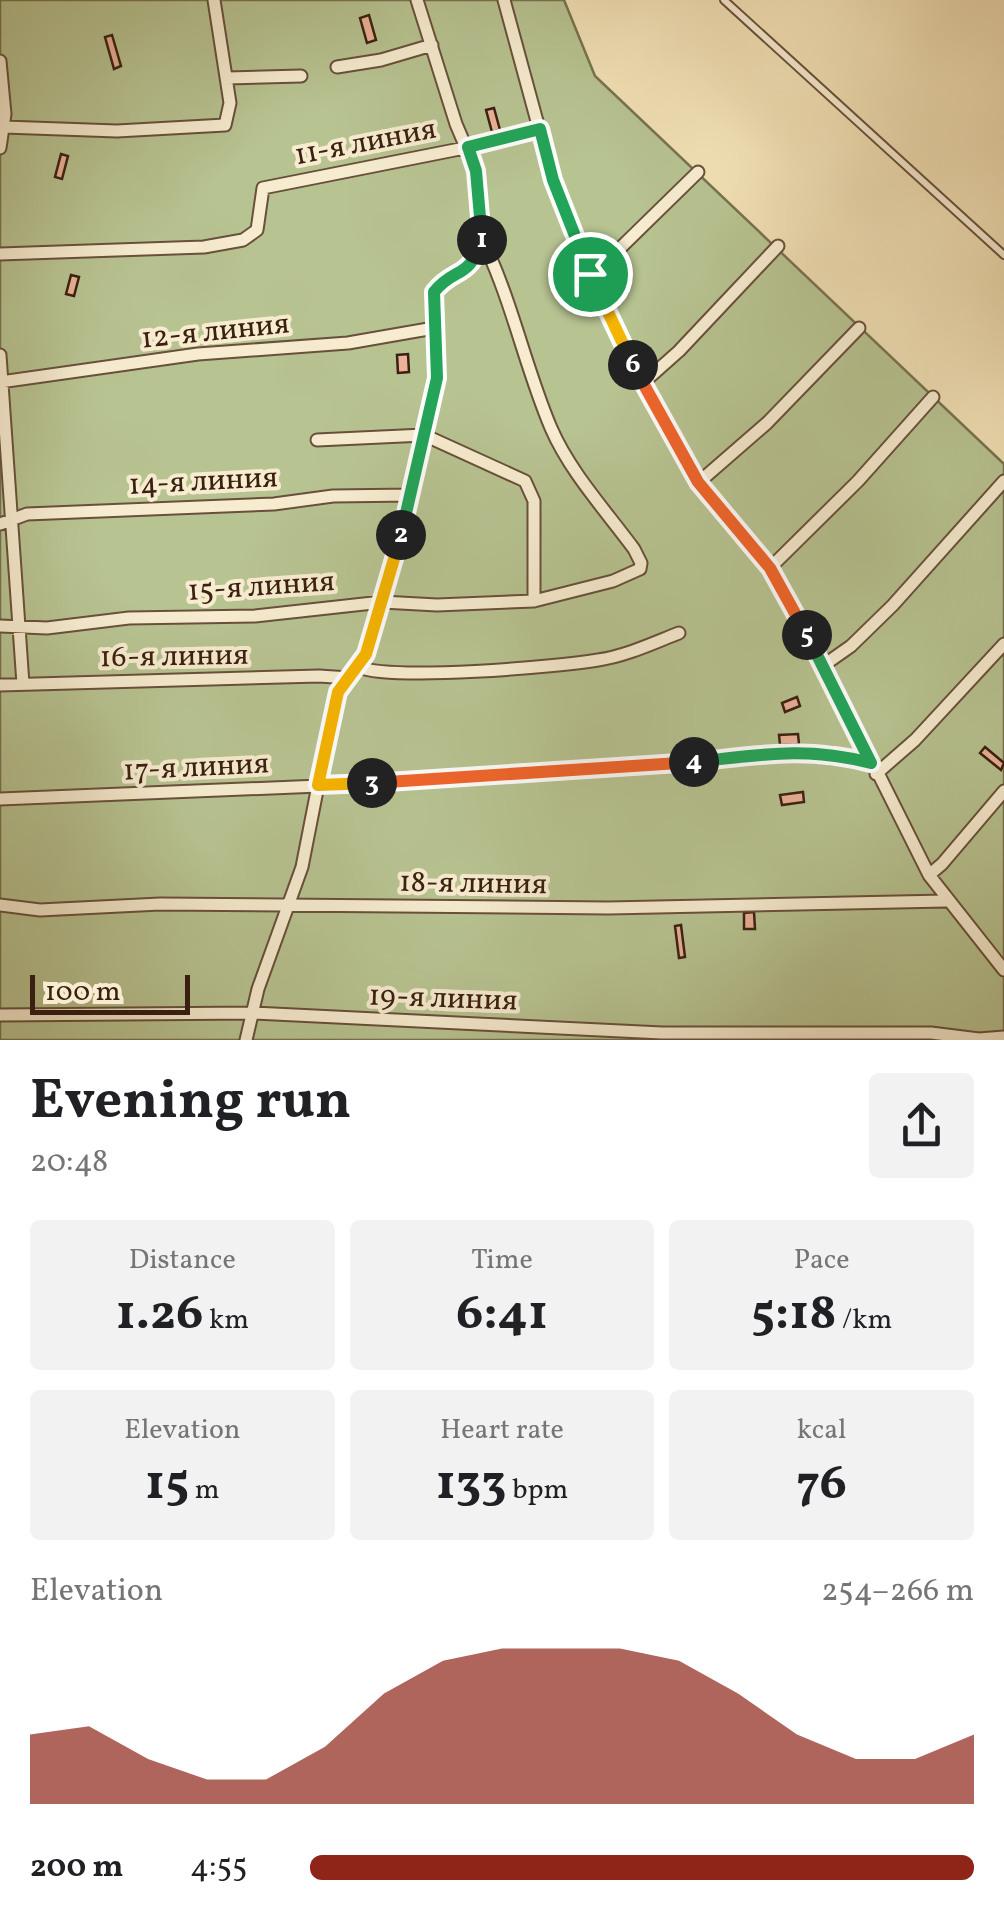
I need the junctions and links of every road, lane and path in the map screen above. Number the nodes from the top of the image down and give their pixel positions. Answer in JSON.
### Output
{"nodes":[{"id":1,"x":214,"y":0,"type":"edge"},
{"id":2,"x":417,"y":0,"type":"edge"},
{"id":3,"x":504,"y":0,"type":"edge"},
{"id":4,"x":724,"y":0,"type":"edge"},
{"id":5,"x":432,"y":45,"type":"junction"},
{"id":6,"x":0,"y":62,"type":"edge"},
{"id":7,"x":337,"y":67,"type":"dead end"},
{"id":8,"x":300,"y":76,"type":"dead end"},
{"id":9,"x":228,"y":78,"type":"junction"},
{"id":10,"x":4,"y":127,"type":"junction"},
{"id":11,"x":540,"y":129,"type":"junction"},
{"id":12,"x":468,"y":147,"type":"junction"},
{"id":13,"x":0,"y":148,"type":"edge"},
{"id":14,"x":698,"y":172,"type":"dead end"},
{"id":15,"x":482,"y":240,"type":"junction"},
{"id":16,"x":778,"y":246,"type":"dead end"},
{"id":17,"x":0,"y":254,"type":"edge"},
{"id":18,"x":1004,"y":255,"type":"edge"},
{"id":19,"x":590,"y":274,"type":"junction"},
{"id":20,"x":434,"y":328,"type":"junction"},
{"id":21,"x":859,"y":328,"type":"dead end"},
{"id":22,"x":0,"y":355,"type":"edge"},
{"id":23,"x":0,"y":382,"type":"edge"},
{"id":24,"x":642,"y":383,"type":"junction"},
{"id":25,"x":934,"y":397,"type":"dead end"},
{"id":26,"x":424,"y":435,"type":"junction"},
{"id":27,"x":317,"y":440,"type":"dead end"},
{"id":28,"x":1004,"y":481,"type":"edge"},
{"id":29,"x":698,"y":482,"type":"junction"},
{"id":30,"x":410,"y":495,"type":"junction"},
{"id":31,"x":14,"y":518,"type":"junction"},
{"id":32,"x":0,"y":524,"type":"edge"},
{"id":33,"x":770,"y":568,"type":"junction"},
{"id":34,"x":534,"y":601,"type":"junction"},
{"id":35,"x":382,"y":602,"type":"junction"},
{"id":36,"x":18,"y":625,"type":"junction"},
{"id":37,"x":0,"y":626,"type":"edge"},
{"id":38,"x":679,"y":634,"type":"dead end"},
{"id":39,"x":1004,"y":644,"type":"edge"},
{"id":40,"x":824,"y":666,"type":"junction"},
{"id":41,"x":358,"y":667,"type":"junction"},
{"id":42,"x":348,"y":678,"type":"junction"},
{"id":43,"x":23,"y":684,"type":"junction"},
{"id":44,"x":0,"y":685,"type":"edge"},
{"id":45,"x":874,"y":769,"type":"junction"},
{"id":46,"x":318,"y":785,"type":"junction"},
{"id":47,"x":1004,"y":792,"type":"edge"},
{"id":48,"x":0,"y":800,"type":"edge"},
{"id":49,"x":929,"y":875,"type":"junction"},
{"id":50,"x":946,"y":901,"type":"junction"},
{"id":51,"x":0,"y":905,"type":"edge"},
{"id":52,"x":289,"y":905,"type":"junction"},
{"id":53,"x":1003,"y":965,"type":"edge"},
{"id":54,"x":252,"y":1013,"type":"junction"},
{"id":55,"x":0,"y":1015,"type":"edge"},
{"id":56,"x":1004,"y":1036,"type":"edge"},
{"id":57,"x":246,"y":1040,"type":"edge"}],
"edges":[{"from":1,"to":9,"type":"street"},
{"from":2,"to":5,"type":"street"},
{"from":3,"to":11,"type":"street"},
{"from":4,"to":18,"type":"lane"},
{"from":5,"to":7,"type":"street"},
{"from":5,"to":12,"type":"street"},
{"from":6,"to":10,"type":"street"},
{"from":8,"to":9,"type":"street"},
{"from":9,"to":10,"type":"street"},
{"from":10,"to":13,"type":"street"},
{"from":11,"to":12,"type":"street","name":"11-я линия"},
{"from":11,"to":19,"type":"street"},
{"from":12,"to":15,"type":"street"},
{"from":12,"to":17,"type":"street","name":"11-я линия"},
{"from":14,"to":19,"type":"street"},
{"from":15,"to":20,"type":"street"},
{"from":15,"to":34,"type":"street","name":"15-я линия"},
{"from":16,"to":24,"type":"street"},
{"from":19,"to":24,"type":"street"},
{"from":20,"to":23,"type":"street","name":"12-я линия"},
{"from":20,"to":26,"type":"street"},
{"from":21,"to":29,"type":"street"},
{"from":22,"to":23,"type":"street"},
{"from":23,"to":31,"type":"street"},
{"from":24,"to":29,"type":"street"},
{"from":25,"to":33,"type":"street"},
{"from":26,"to":27,"type":"street"},
{"from":26,"to":30,"type":"street"},
{"from":26,"to":34,"type":"street"},
{"from":28,"to":40,"type":"street"},
{"from":29,"to":33,"type":"street"},
{"from":30,"to":31,"type":"street","name":"14-я линия"},
{"from":30,"to":35,"type":"street"},
{"from":31,"to":32,"type":"street","name":"14-я линия"},
{"from":31,"to":36,"type":"street"},
{"from":33,"to":40,"type":"street"},
{"from":34,"to":35,"type":"street","name":"15-я линия"},
{"from":35,"to":36,"type":"street","name":"15-я линия"},
{"from":35,"to":41,"type":"street"},
{"from":36,"to":37,"type":"street","name":"15-я линия"},
{"from":36,"to":43,"type":"street"},
{"from":38,"to":41,"type":"street"},
{"from":39,"to":45,"type":"street"},
{"from":40,"to":45,"type":"street"},
{"from":41,"to":42,"type":"street"},
{"from":42,"to":43,"type":"street","name":"16-я линия"},
{"from":42,"to":46,"type":"street"},
{"from":43,"to":44,"type":"street","name":"16-я линия"},
{"from":45,"to":46,"type":"street","name":"17-я линия"},
{"from":45,"to":49,"type":"street"},
{"from":46,"to":48,"type":"street","name":"17-я линия"},
{"from":46,"to":52,"type":"street"},
{"from":47,"to":49,"type":"street"},
{"from":49,"to":50,"type":"street"},
{"from":50,"to":52,"type":"street","name":"18-я линия"},
{"from":50,"to":53,"type":"street"},
{"from":51,"to":52,"type":"street","name":"18-я линия"},
{"from":52,"to":54,"type":"street"},
{"from":54,"to":55,"type":"street","name":"19-я линия"},
{"from":54,"to":56,"type":"street","name":"19-я линия"},
{"from":54,"to":57,"type":"street"}]}
